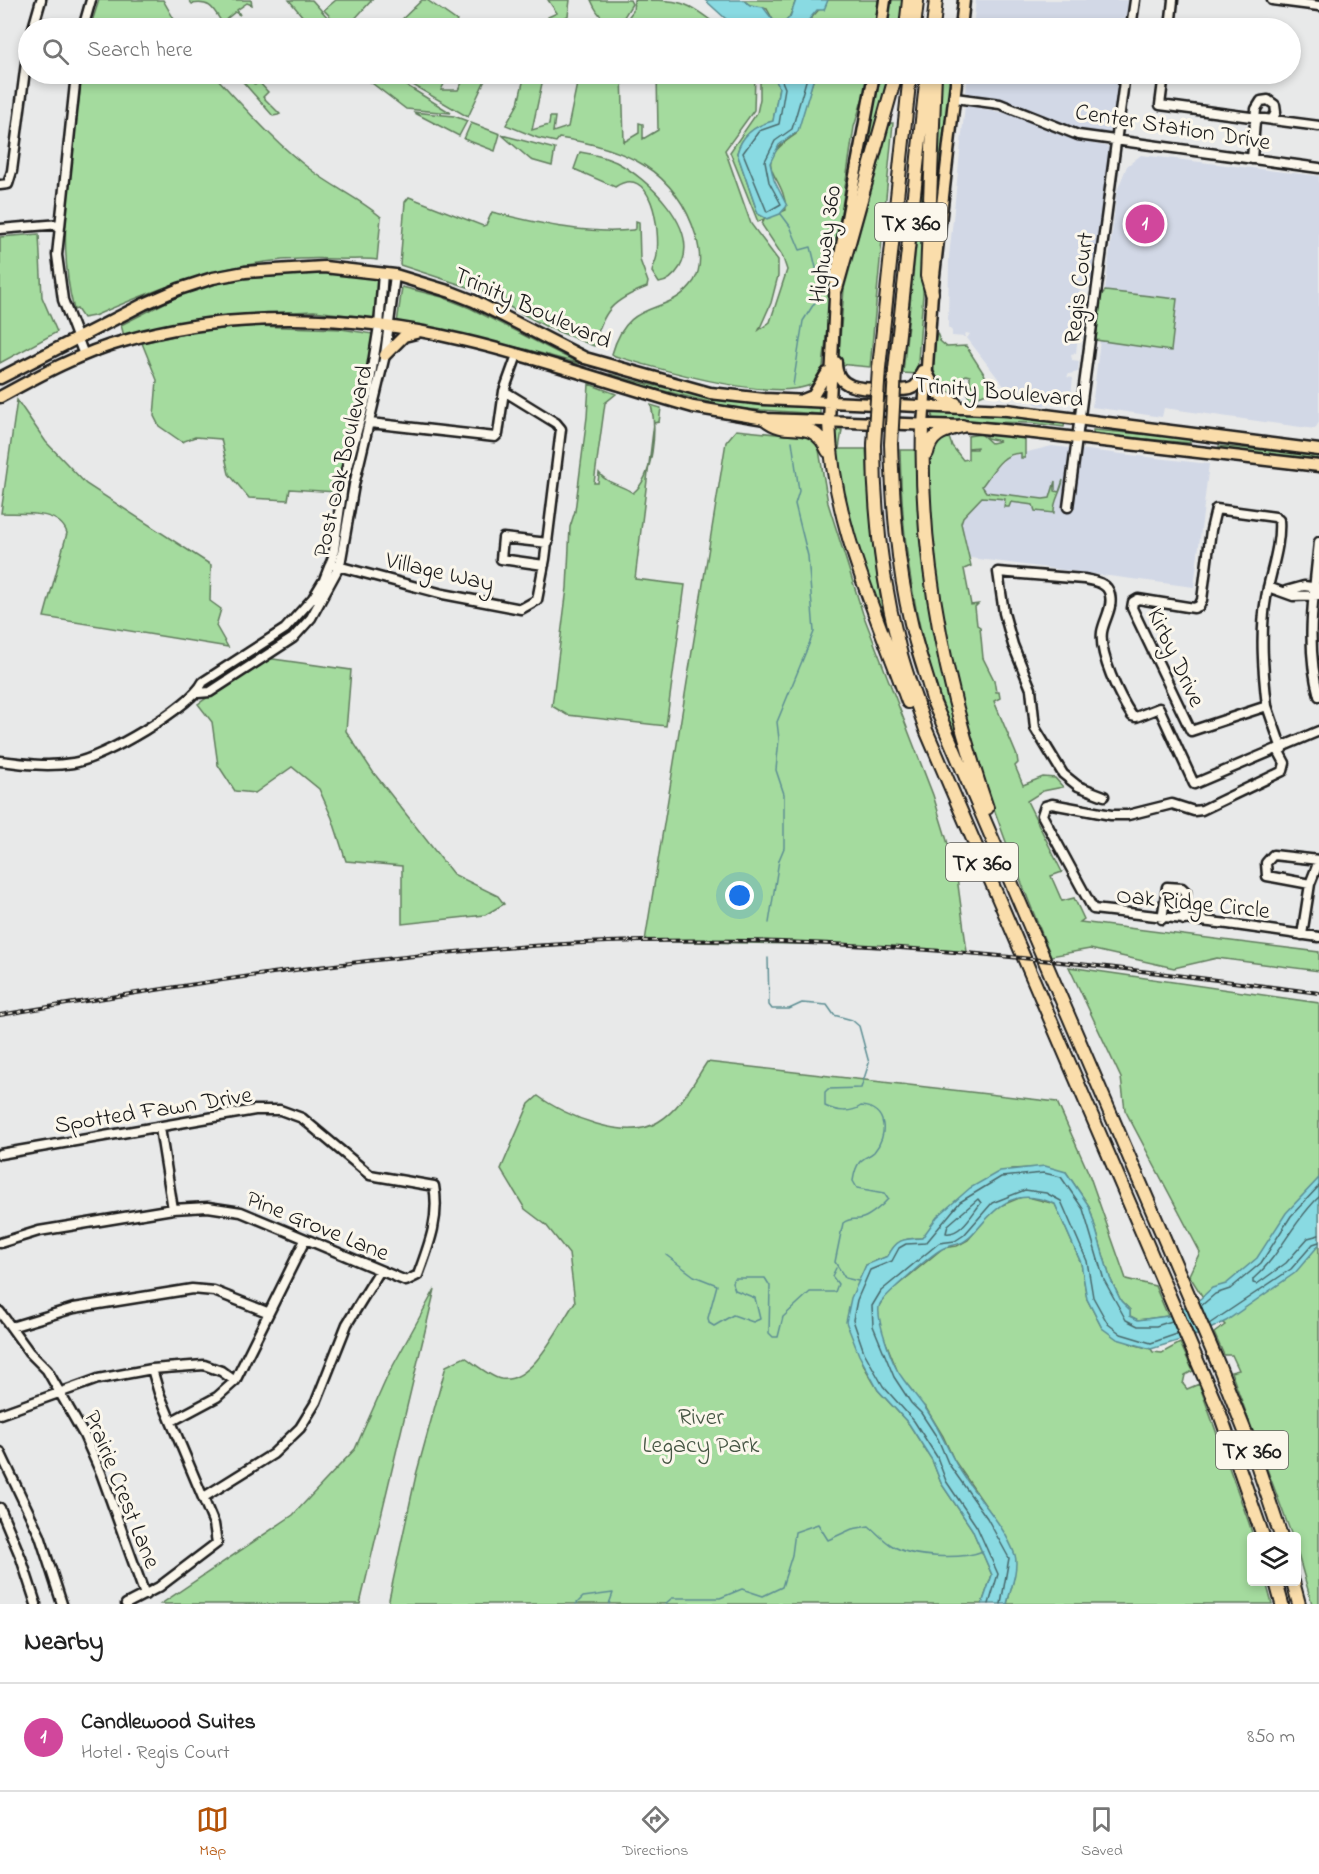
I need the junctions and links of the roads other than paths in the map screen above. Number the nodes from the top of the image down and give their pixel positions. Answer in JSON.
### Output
{"nodes":[{"id":1,"x":41,"y":0,"type":"edge"},
{"id":2,"x":91,"y":0,"type":"edge"},
{"id":3,"x":885,"y":0,"type":"edge"},
{"id":4,"x":909,"y":0,"type":"edge"},
{"id":5,"x":917,"y":0,"type":"edge"},
{"id":6,"x":936,"y":0,"type":"edge"},
{"id":7,"x":964,"y":0,"type":"edge"},
{"id":8,"x":1135,"y":0,"type":"edge"},
{"id":9,"x":1173,"y":0,"type":"edge"},
{"id":10,"x":1272,"y":0,"type":"edge"},
{"id":11,"x":1319,"y":6,"type":"edge"},
{"id":12,"x":36,"y":18,"type":"edge"},
{"id":13,"x":86,"y":18,"type":"edge"},
{"id":14,"x":882,"y":18,"type":"edge"},
{"id":15,"x":907,"y":18,"type":"edge"},
{"id":16,"x":915,"y":18,"type":"edge"},
{"id":17,"x":934,"y":18,"type":"edge"},
{"id":18,"x":962,"y":18,"type":"edge"},
{"id":19,"x":1132,"y":18,"type":"edge"},
{"id":20,"x":1171,"y":18,"type":"edge"},
{"id":21,"x":24,"y":84,"type":"edge"},
{"id":22,"x":75,"y":84,"type":"edge"},
{"id":23,"x":872,"y":84,"type":"edge"},
{"id":24,"x":893,"y":84,"type":"edge"},
{"id":25,"x":909,"y":84,"type":"edge"},
{"id":26,"x":926,"y":84,"type":"edge"},
{"id":27,"x":935,"y":84,"type":"edge"},
{"id":28,"x":956,"y":84,"type":"edge"},
{"id":29,"x":1124,"y":84,"type":"edge"},
{"id":30,"x":1163,"y":84,"type":"edge"},
{"id":31,"x":955,"y":98,"type":"junction"},
{"id":32,"x":1264,"y":119,"type":"junction"},
{"id":33,"x":1319,"y":126,"type":"edge"},
{"id":34,"x":1117,"y":141,"type":"junction"},
{"id":35,"x":1252,"y":159,"type":"junction"},
{"id":36,"x":1319,"y":168,"type":"edge"},
{"id":37,"x":3,"y":185,"type":"edge"},
{"id":38,"x":60,"y":224,"type":"junction"},
{"id":39,"x":0,"y":229,"type":"edge"},
{"id":40,"x":383,"y":273,"type":"junction"},
{"id":41,"x":395,"y":275,"type":"junction"},
{"id":42,"x":836,"y":289,"type":"junction"},
{"id":43,"x":932,"y":293,"type":"junction"},
{"id":44,"x":384,"y":327,"type":"junction"},
{"id":45,"x":419,"y":332,"type":"junction"},
{"id":46,"x":833,"y":336,"type":"junction"},
{"id":47,"x":76,"y":338,"type":"junction"},
{"id":48,"x":517,"y":354,"type":"junction"},
{"id":49,"x":84,"y":355,"type":"junction"},
{"id":50,"x":385,"y":355,"type":"junction"},
{"id":51,"x":927,"y":358,"type":"junction"},
{"id":52,"x":830,"y":368,"type":"junction"},
{"id":53,"x":926,"y":372,"type":"junction"},
{"id":54,"x":0,"y":378,"type":"edge"},
{"id":55,"x":368,"y":390,"type":"junction"},
{"id":56,"x":504,"y":391,"type":"junction"},
{"id":57,"x":0,"y":398,"type":"edge"},
{"id":58,"x":794,"y":400,"type":"junction"},
{"id":59,"x":829,"y":402,"type":"junction"},
{"id":60,"x":375,"y":403,"type":"junction"},
{"id":61,"x":924,"y":404,"type":"junction"},
{"id":62,"x":970,"y":407,"type":"junction"},
{"id":63,"x":362,"y":410,"type":"junction"},
{"id":64,"x":765,"y":419,"type":"junction"},
{"id":65,"x":1081,"y":419,"type":"junction"},
{"id":66,"x":829,"y":422,"type":"junction"},
{"id":67,"x":370,"y":423,"type":"junction"},
{"id":68,"x":923,"y":426,"type":"junction"},
{"id":69,"x":962,"y":426,"type":"junction"},
{"id":70,"x":1079,"y":438,"type":"junction"},
{"id":71,"x":1319,"y":450,"type":"edge"},
{"id":72,"x":831,"y":457,"type":"junction"},
{"id":73,"x":1319,"y":466,"type":"edge"},
{"id":74,"x":924,"y":472,"type":"junction"},
{"id":75,"x":1068,"y":507,"type":"dead end"},
{"id":76,"x":1319,"y":542,"type":"edge"},
{"id":77,"x":548,"y":543,"type":"junction"},
{"id":78,"x":330,"y":564,"type":"junction"},
{"id":79,"x":544,"y":565,"type":"junction"},
{"id":80,"x":340,"y":566,"type":"junction"},
{"id":81,"x":1268,"y":587,"type":"junction"},
{"id":82,"x":1316,"y":592,"type":"edge"},
{"id":83,"x":198,"y":693,"type":"junction"},
{"id":84,"x":1319,"y":696,"type":"edge"},
{"id":85,"x":1267,"y":706,"type":"junction"},
{"id":86,"x":926,"y":730,"type":"junction"},
{"id":87,"x":1319,"y":731,"type":"edge"},
{"id":88,"x":1280,"y":749,"type":"junction"},
{"id":89,"x":0,"y":761,"type":"edge"},
{"id":90,"x":1104,"y":796,"type":"dead end"},
{"id":91,"x":997,"y":850,"type":"junction"},
{"id":92,"x":1319,"y":861,"type":"edge"},
{"id":93,"x":1310,"y":884,"type":"junction"},
{"id":94,"x":1162,"y":919,"type":"junction"},
{"id":95,"x":1184,"y":920,"type":"junction"},
{"id":96,"x":1302,"y":935,"type":"junction"},
{"id":97,"x":1319,"y":937,"type":"edge"},
{"id":98,"x":160,"y":1128,"type":"junction"},
{"id":99,"x":0,"y":1154,"type":"edge"},
{"id":100,"x":434,"y":1186,"type":"joint"},
{"id":101,"x":173,"y":1209,"type":"junction"},
{"id":102,"x":305,"y":1239,"type":"junction"},
{"id":103,"x":1,"y":1240,"type":"edge"},
{"id":104,"x":379,"y":1272,"type":"junction"},
{"id":105,"x":0,"y":1312,"type":"edge"},
{"id":106,"x":267,"y":1312,"type":"junction"},
{"id":107,"x":11,"y":1327,"type":"junction"},
{"id":108,"x":152,"y":1369,"type":"junction"},
{"id":109,"x":235,"y":1381,"type":"junction"},
{"id":110,"x":59,"y":1391,"type":"junction"},
{"id":111,"x":0,"y":1414,"type":"edge"},
{"id":112,"x":172,"y":1422,"type":"junction"},
{"id":113,"x":0,"y":1452,"type":"edge"},
{"id":114,"x":204,"y":1497,"type":"junction"},
{"id":115,"x":0,"y":1508,"type":"edge"},
{"id":116,"x":1262,"y":1532,"type":"edge"},
{"id":117,"x":1280,"y":1532,"type":"edge"},
{"id":118,"x":1277,"y":1586,"type":"edge"},
{"id":119,"x":1294,"y":1586,"type":"edge"},
{"id":120,"x":145,"y":1595,"type":"junction"},
{"id":121,"x":36,"y":1604,"type":"edge"},
{"id":122,"x":62,"y":1604,"type":"edge"},
{"id":123,"x":126,"y":1604,"type":"edge"},
{"id":124,"x":1282,"y":1604,"type":"edge"},
{"id":125,"x":1299,"y":1604,"type":"edge"}],
"edges":[{"from":1,"to":12,"type":"street"},
{"from":2,"to":13,"type":"street"},
{"from":3,"to":14,"type":"main road"},
{"from":4,"to":15,"type":"highway"},
{"from":5,"to":16,"type":"highway"},
{"from":6,"to":17,"type":"highway"},
{"from":7,"to":18,"type":"main road"},
{"from":8,"to":19,"type":"street"},
{"from":9,"to":20,"type":"street"},
{"from":10,"to":11,"type":"street"},
{"from":21,"to":37,"type":"street"},
{"from":22,"to":38,"type":"street"},
{"from":23,"to":42,"type":"main road","name":"Highway 360"},
{"from":24,"to":42,"type":"highway"},
{"from":25,"to":86,"type":"highway","number":"TX 360","bridge":true},
{"from":26,"to":91,"type":"highway","number":"TX 360","bridge":true},
{"from":27,"to":43,"type":"highway"},
{"from":28,"to":31,"type":"main road"},
{"from":29,"to":34,"type":"street","name":"Regis Court"},
{"from":30,"to":32,"type":"street"},
{"from":31,"to":34,"type":"street","name":"Center Station Drive"},
{"from":31,"to":43,"type":"main road"},
{"from":32,"to":33,"type":"street"},
{"from":32,"to":35,"type":"street"},
{"from":34,"to":35,"type":"street","name":"Center Station Drive"},
{"from":34,"to":65,"type":"street","name":"Regis Court"},
{"from":35,"to":36,"type":"street","name":"Center Station Drive"},
{"from":38,"to":39,"type":"street"},
{"from":38,"to":47,"type":"street"},
{"from":40,"to":41,"type":"main road","name":"Trinity Boulevard"},
{"from":40,"to":44,"type":"street","name":"Post Oak Boulevard"},
{"from":40,"to":47,"type":"main road","name":"Trinity Boulevard"},
{"from":41,"to":44,"type":"street","name":"Post Oak Boulevard"},
{"from":41,"to":58,"type":"main road","name":"Trinity Boulevard"},
{"from":42,"to":46,"type":"main road","name":"Highway 360"},
{"from":43,"to":51,"type":"main road"},
{"from":44,"to":45,"type":"main road","name":"Trinity Boulevard"},
{"from":44,"to":49,"type":"main road","name":"Trinity Boulevard"},
{"from":44,"to":50,"type":"street","name":"Post Oak Boulevard"},
{"from":44,"to":55,"type":"street","name":"Post Oak Boulevard"},
{"from":45,"to":48,"type":"main road","name":"Trinity Boulevard"},
{"from":45,"to":50,"type":"main road"},
{"from":46,"to":51,"type":"main road"},
{"from":46,"to":52,"type":"main road","name":"Highway 360"},
{"from":47,"to":49,"type":"street"},
{"from":47,"to":54,"type":"main road","name":"Trinity Boulevard"},
{"from":48,"to":56,"type":"street"},
{"from":48,"to":64,"type":"main road","name":"Trinity Boulevard"},
{"from":49,"to":57,"type":"main road","name":"Trinity Boulevard"},
{"from":50,"to":60,"type":"street","name":"Post Oak Boulevard"},
{"from":51,"to":53,"type":"main road"},
{"from":52,"to":58,"type":"main road"},
{"from":52,"to":59,"type":"main road","name":"Highway 360"},
{"from":53,"to":61,"type":"main road"},
{"from":53,"to":62,"type":"main road"},
{"from":55,"to":60,"type":"street"},
{"from":55,"to":63,"type":"street","name":"Post Oak Boulevard"},
{"from":56,"to":67,"type":"street"},
{"from":56,"to":77,"type":"street"},
{"from":58,"to":59,"type":"main road","name":"Trinity Boulevard"},
{"from":59,"to":61,"type":"main road","name":"Trinity Boulevard"},
{"from":59,"to":66,"type":"main road","name":"Highway 360"},
{"from":60,"to":63,"type":"street"},
{"from":60,"to":67,"type":"street","name":"Post Oak Boulevard"},
{"from":61,"to":62,"type":"main road","name":"Trinity Boulevard"},
{"from":61,"to":68,"type":"main road"},
{"from":62,"to":65,"type":"main road","name":"Trinity Boulevard"},
{"from":63,"to":78,"type":"street","name":"Post Oak Boulevard"},
{"from":64,"to":66,"type":"main road","name":"Trinity Boulevard"},
{"from":64,"to":72,"type":"highway"},
{"from":65,"to":70,"type":"street","name":"Regis Court"},
{"from":65,"to":71,"type":"main road","name":"Trinity Boulevard"},
{"from":66,"to":68,"type":"main road","name":"Trinity Boulevard"},
{"from":66,"to":72,"type":"highway"},
{"from":67,"to":80,"type":"street","name":"Post Oak Boulevard"},
{"from":68,"to":69,"type":"main road","name":"Trinity Boulevard"},
{"from":68,"to":74,"type":"highway"},
{"from":69,"to":70,"type":"main road","name":"Trinity Boulevard"},
{"from":69,"to":74,"type":"highway"},
{"from":70,"to":73,"type":"main road","name":"Trinity Boulevard"},
{"from":70,"to":75,"type":"street","name":"Regis Court"},
{"from":72,"to":86,"type":"highway"},
{"from":74,"to":91,"type":"highway"},
{"from":76,"to":82,"type":"street"},
{"from":77,"to":79,"type":"street"},
{"from":77,"to":79,"type":"street"},
{"from":78,"to":80,"type":"street","name":"Village Way"},
{"from":78,"to":83,"type":"street","name":"Post Oak Boulevard"},
{"from":79,"to":80,"type":"street","name":"Village Way"},
{"from":80,"to":83,"type":"street","name":"Post Oak Boulevard"},
{"from":81,"to":82,"type":"street"},
{"from":81,"to":85,"type":"street","name":"Kirby Drive"},
{"from":81,"to":85,"type":"street","name":"Kirby Drive"},
{"from":82,"to":84,"type":"street"},
{"from":83,"to":89,"type":"street","name":"Post Oak Boulevard"},
{"from":85,"to":88,"type":"street","name":"Kirby Drive"},
{"from":86,"to":116,"type":"highway","number":"TX 360"},
{"from":87,"to":88,"type":"street"},
{"from":88,"to":90,"type":"street"},
{"from":88,"to":94,"type":"street","name":"Oak Ridge Circle"},
{"from":91,"to":117,"type":"highway","number":"TX 360"},
{"from":92,"to":93,"type":"street"},
{"from":92,"to":93,"type":"street"},
{"from":93,"to":96,"type":"street"},
{"from":94,"to":95,"type":"street","name":"Oak Ridge Circle"},
{"from":94,"to":95,"type":"street"},
{"from":95,"to":96,"type":"street","name":"Oak Ridge Circle"},
{"from":96,"to":97,"type":"street","name":"Oak Ridge Circle"},
{"from":98,"to":99,"type":"street","name":"Spotted Fawn Drive"},
{"from":98,"to":100,"type":"street","name":"Spotted Fawn Drive"},
{"from":98,"to":101,"type":"street"},
{"from":100,"to":104,"type":"street","name":"Pine Grove Lane"},
{"from":101,"to":102,"type":"street","name":"Pine Grove Lane"},
{"from":101,"to":103,"type":"street","name":"Pine Grove Lane"},
{"from":102,"to":104,"type":"street","name":"Pine Grove Lane"},
{"from":102,"to":106,"type":"street"},
{"from":104,"to":114,"type":"street"},
{"from":105,"to":107,"type":"street","name":"Prairie Crest Lane"},
{"from":106,"to":107,"type":"street"},
{"from":106,"to":109,"type":"street"},
{"from":107,"to":110,"type":"street","name":"Prairie Crest Lane"},
{"from":108,"to":109,"type":"street"},
{"from":108,"to":110,"type":"street"},
{"from":108,"to":112,"type":"street"},
{"from":109,"to":112,"type":"street"},
{"from":110,"to":111,"type":"street"},
{"from":110,"to":120,"type":"street","name":"Prairie Crest Lane"},
{"from":112,"to":114,"type":"street"},
{"from":113,"to":122,"type":"street"},
{"from":114,"to":120,"type":"street"},
{"from":115,"to":121,"type":"street"},
{"from":118,"to":124,"type":"highway"},
{"from":119,"to":125,"type":"highway"},
{"from":120,"to":123,"type":"street"}]}
